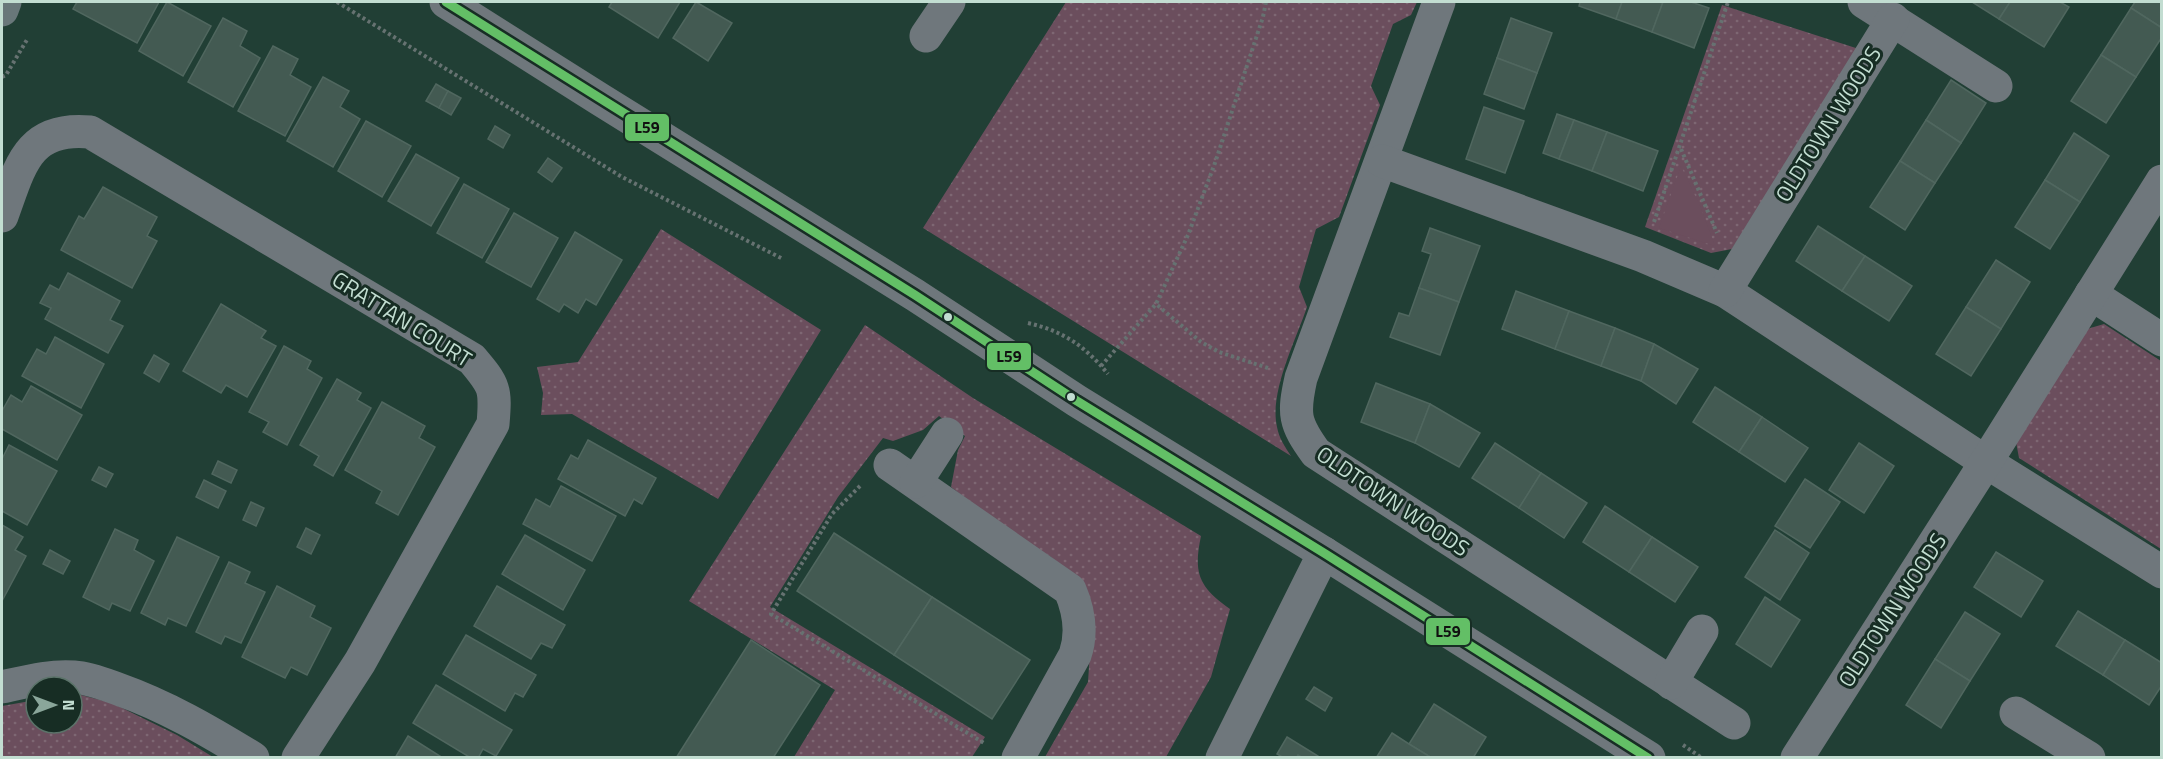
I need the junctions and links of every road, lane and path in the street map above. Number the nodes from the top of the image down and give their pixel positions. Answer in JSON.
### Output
{"nodes":[{"id":1,"x":5,"y":2,"type":"edge"},
{"id":2,"x":949,"y":2,"type":"edge"},
{"id":3,"x":1266,"y":2,"type":"edge"},
{"id":4,"x":1439,"y":2,"type":"edge"},
{"id":5,"x":1728,"y":2,"type":"edge"},
{"id":6,"x":1864,"y":2,"type":"edge"},
{"id":7,"x":456,"y":4,"type":"edge"},
{"id":8,"x":2,"y":10,"type":"edge"},
{"id":9,"x":1893,"y":19,"type":"junction"},
{"id":10,"x":926,"y":36,"type":"dead end"},
{"id":11,"x":1996,"y":86,"type":"dead end"},
{"id":12,"x":1680,"y":148,"type":"junction"},
{"id":13,"x":1382,"y":160,"type":"junction"},
{"id":14,"x":2162,"y":181,"type":"edge"},
{"id":15,"x":2,"y":216,"type":"edge"},
{"id":16,"x":1643,"y":256,"type":"junction"},
{"id":17,"x":1743,"y":263,"type":"junction"},
{"id":18,"x":1725,"y":291,"type":"junction"},
{"id":19,"x":2091,"y":294,"type":"junction"},
{"id":20,"x":1156,"y":304,"type":"junction"},
{"id":21,"x":2162,"y":340,"type":"edge"},
{"id":22,"x":1101,"y":366,"type":"dead end"},
{"id":23,"x":1301,"y":378,"type":"junction"},
{"id":24,"x":947,"y":434,"type":"dead end"},
{"id":25,"x":1986,"y":462,"type":"junction"},
{"id":26,"x":903,"y":473,"type":"junction"},
{"id":27,"x":1324,"y":553,"type":"junction"},
{"id":28,"x":2162,"y":572,"type":"edge"},
{"id":29,"x":1702,"y":631,"type":"dead end"},
{"id":30,"x":1671,"y":683,"type":"junction"},
{"id":31,"x":2,"y":687,"type":"edge"},
{"id":32,"x":2016,"y":713,"type":"dead end"},
{"id":33,"x":1734,"y":723,"type":"dead end"},
{"id":34,"x":1004,"y":752,"type":"edge"},
{"id":35,"x":253,"y":758,"type":"edge"},
{"id":36,"x":298,"y":758,"type":"edge"},
{"id":37,"x":1222,"y":758,"type":"edge"},
{"id":38,"x":1649,"y":758,"type":"edge"},
{"id":39,"x":1797,"y":758,"type":"edge"},
{"id":40,"x":2089,"y":758,"type":"edge"}],
"edges":[{"from":1,"to":8,"type":"main road"},
{"from":2,"to":10,"type":"street"},
{"from":3,"to":20,"type":"path"},
{"from":4,"to":13,"type":"street","name":"OLDTOWN WOODS"},
{"from":5,"to":12,"type":"path"},
{"from":6,"to":9,"type":"street"},
{"from":7,"to":27,"type":"street"},
{"from":9,"to":11,"type":"street"},
{"from":9,"to":17,"type":"street","name":"OLDTOWN WOODS"},
{"from":12,"to":16,"type":"path"},
{"from":12,"to":17,"type":"path"},
{"from":13,"to":16,"type":"street"},
{"from":13,"to":23,"type":"street","name":"OLDTOWN WOODS"},
{"from":14,"to":19,"type":"street","name":"OLDTOWN WOODS"},
{"from":15,"to":36,"type":"street","name":"GRATTAN COURT"},
{"from":16,"to":18,"type":"street"},
{"from":17,"to":18,"type":"street","name":"OLDTOWN WOODS"},
{"from":18,"to":25,"type":"street"},
{"from":19,"to":21,"type":"street"},
{"from":19,"to":25,"type":"street","name":"OLDTOWN WOODS"},
{"from":20,"to":22,"type":"path"},
{"from":20,"to":23,"type":"path"},
{"from":23,"to":30,"type":"street","name":"OLDTOWN WOODS"},
{"from":24,"to":26,"type":"street"},
{"from":25,"to":28,"type":"street"},
{"from":25,"to":39,"type":"street","name":"OLDTOWN WOODS"},
{"from":26,"to":34,"type":"street"},
{"from":26,"to":34,"type":"path"},
{"from":27,"to":37,"type":"street"},
{"from":27,"to":38,"type":"street"},
{"from":29,"to":30,"type":"street"},
{"from":30,"to":33,"type":"street","name":"OLDTOWN WOODS"},
{"from":31,"to":35,"type":"street"},
{"from":32,"to":40,"type":"street"}]}
